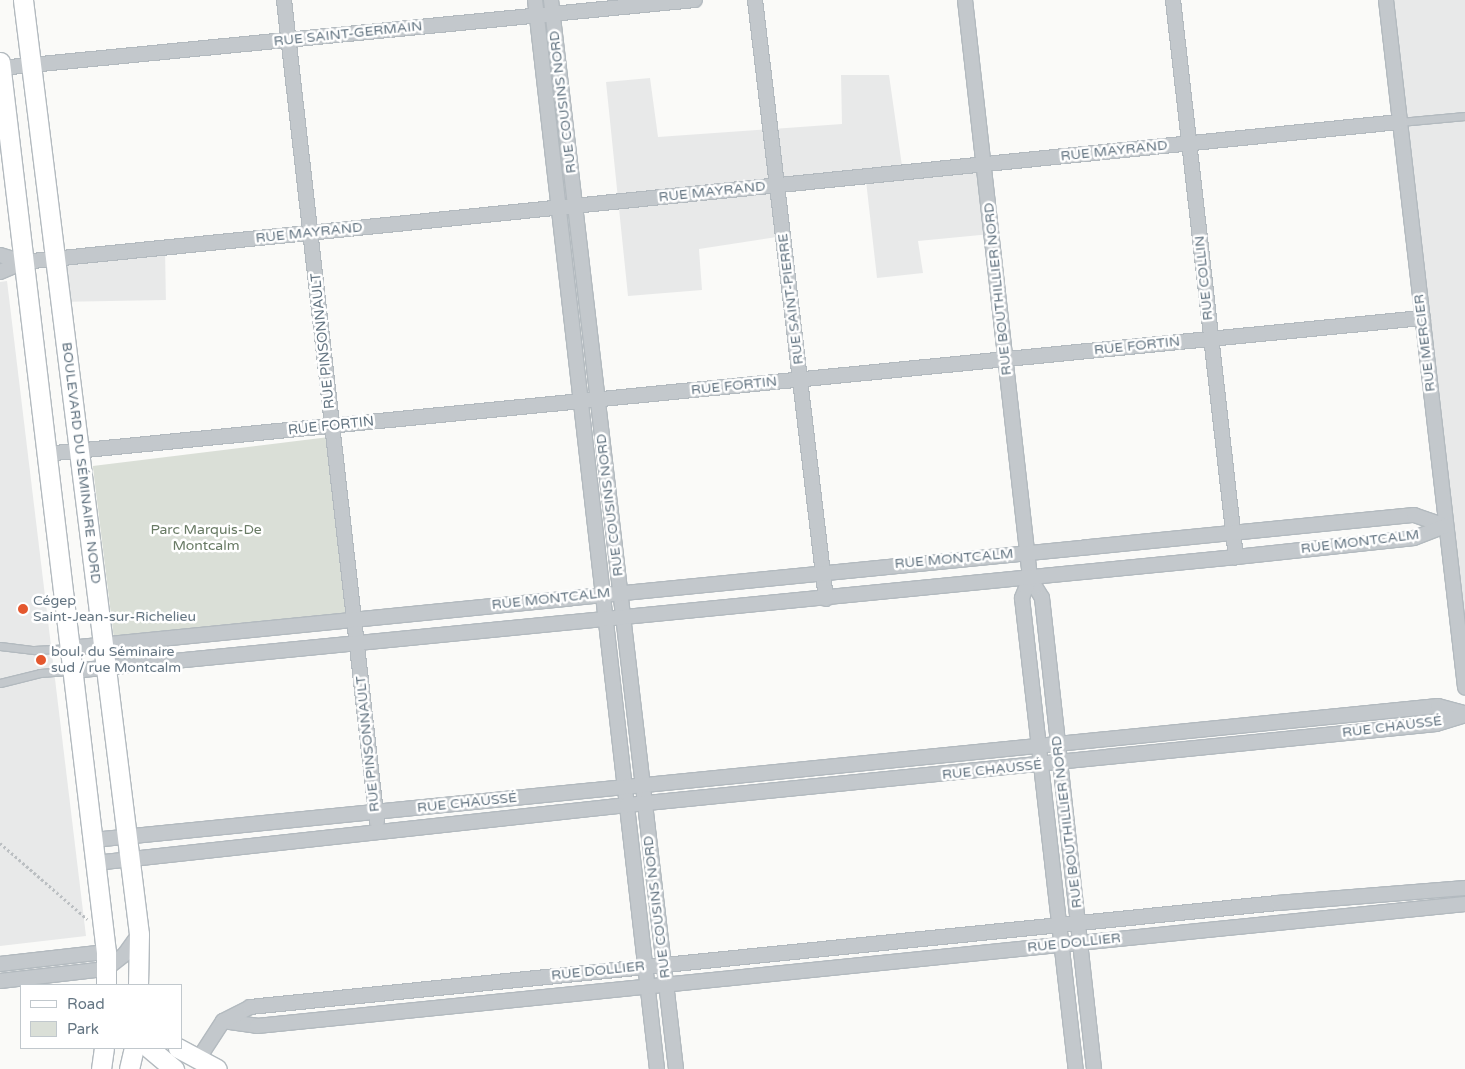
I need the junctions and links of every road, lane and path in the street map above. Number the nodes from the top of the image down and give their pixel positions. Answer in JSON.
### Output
{"nodes":[{"id":1,"x":23,"y":0,"type":"edge"},
{"id":2,"x":284,"y":0,"type":"edge"},
{"id":3,"x":534,"y":0,"type":"edge"},
{"id":4,"x":695,"y":0,"type":"edge"},
{"id":5,"x":755,"y":0,"type":"edge"},
{"id":6,"x":965,"y":0,"type":"edge"},
{"id":7,"x":1173,"y":0,"type":"edge"},
{"id":8,"x":1386,"y":0,"type":"edge"},
{"id":9,"x":552,"y":7,"type":"edge"},
{"id":10,"x":536,"y":16,"type":"junction"},
{"id":11,"x":290,"y":40,"type":"junction"},
{"id":12,"x":30,"y":66,"type":"junction"},
{"id":13,"x":0,"y":67,"type":"edge"},
{"id":14,"x":1465,"y":116,"type":"edge"},
{"id":15,"x":1400,"y":122,"type":"junction"},
{"id":16,"x":1189,"y":144,"type":"junction"},
{"id":17,"x":984,"y":165,"type":"junction"},
{"id":18,"x":777,"y":186,"type":"junction"},
{"id":19,"x":575,"y":206,"type":"junction"},
{"id":20,"x":558,"y":208,"type":"junction"},
{"id":21,"x":311,"y":233,"type":"junction"},
{"id":22,"x":0,"y":254,"type":"edge"},
{"id":23,"x":55,"y":259,"type":"junction"},
{"id":24,"x":23,"y":262,"type":"junction"},
{"id":25,"x":0,"y":272,"type":"edge"},
{"id":26,"x":1423,"y":318,"type":"junction"},
{"id":27,"x":1211,"y":339,"type":"junction"},
{"id":28,"x":1006,"y":359,"type":"junction"},
{"id":29,"x":800,"y":380,"type":"junction"},
{"id":30,"x":598,"y":400,"type":"junction"},
{"id":31,"x":580,"y":402,"type":"junction"},
{"id":32,"x":333,"y":426,"type":"junction"},
{"id":33,"x":79,"y":451,"type":"junction"},
{"id":34,"x":45,"y":454,"type":"junction"},
{"id":35,"x":1446,"y":526,"type":"junction"},
{"id":36,"x":1233,"y":532,"type":"junction"},
{"id":37,"x":1027,"y":553,"type":"junction"},
{"id":38,"x":1236,"y":557,"type":"junction"},
{"id":39,"x":823,"y":572,"type":"junction"},
{"id":40,"x":1030,"y":578,"type":"junction"},
{"id":41,"x":620,"y":592,"type":"junction"},
{"id":42,"x":602,"y":594,"type":"junction"},
{"id":43,"x":826,"y":599,"type":"junction"},
{"id":44,"x":354,"y":618,"type":"junction"},
{"id":45,"x":623,"y":618,"type":"junction"},
{"id":46,"x":605,"y":619,"type":"junction"},
{"id":47,"x":357,"y":644,"type":"junction"},
{"id":48,"x":104,"y":645,"type":"junction"},
{"id":49,"x":0,"y":646,"type":"edge"},
{"id":50,"x":69,"y":648,"type":"junction"},
{"id":51,"x":107,"y":668,"type":"junction"},
{"id":52,"x":72,"y":671,"type":"junction"},
{"id":53,"x":0,"y":683,"type":"edge"},
{"id":54,"x":1465,"y":686,"type":"edge"},
{"id":55,"x":1465,"y":714,"type":"edge"},
{"id":56,"x":1258,"y":723,"type":"junction"},
{"id":57,"x":1259,"y":743,"type":"junction"},
{"id":58,"x":1058,"y":744,"type":"junction"},
{"id":59,"x":1038,"y":745,"type":"junction"},
{"id":60,"x":1061,"y":763,"type":"junction"},
{"id":61,"x":842,"y":764,"type":"junction"},
{"id":62,"x":1042,"y":765,"type":"junction"},
{"id":63,"x":643,"y":784,"type":"junction"},
{"id":64,"x":844,"y":785,"type":"junction"},
{"id":65,"x":624,"y":788,"type":"junction"},
{"id":66,"x":645,"y":804,"type":"junction"},
{"id":67,"x":626,"y":805,"type":"junction"},
{"id":68,"x":376,"y":812,"type":"junction"},
{"id":69,"x":378,"y":832,"type":"junction"},
{"id":70,"x":127,"y":836,"type":"junction"},
{"id":71,"x":92,"y":840,"type":"junction"},
{"id":72,"x":0,"y":843,"type":"edge"},
{"id":73,"x":130,"y":858,"type":"junction"},
{"id":74,"x":95,"y":863,"type":"junction"},
{"id":75,"x":1465,"y":888,"type":"edge"},
{"id":76,"x":1278,"y":904,"type":"junction"},
{"id":77,"x":1465,"y":904,"type":"edge"},
{"id":78,"x":91,"y":922,"type":"dead end"},
{"id":79,"x":1282,"y":923,"type":"junction"},
{"id":80,"x":1079,"y":924,"type":"junction"},
{"id":81,"x":1059,"y":926,"type":"junction"},
{"id":82,"x":140,"y":934,"type":"junction"},
{"id":83,"x":1082,"y":942,"type":"junction"},
{"id":84,"x":1061,"y":945,"type":"junction"},
{"id":85,"x":865,"y":946,"type":"junction"},
{"id":86,"x":866,"y":963,"type":"junction"},
{"id":87,"x":0,"y":964,"type":"edge"},
{"id":88,"x":664,"y":965,"type":"junction"},
{"id":89,"x":645,"y":966,"type":"junction"},
{"id":90,"x":108,"y":973,"type":"edge"},
{"id":91,"x":0,"y":981,"type":"edge"},
{"id":92,"x":138,"y":984,"type":"edge"},
{"id":93,"x":149,"y":984,"type":"edge"},
{"id":94,"x":666,"y":984,"type":"junction"},
{"id":95,"x":647,"y":986,"type":"junction"},
{"id":96,"x":390,"y":992,"type":"junction"},
{"id":97,"x":392,"y":1012,"type":"junction"},
{"id":98,"x":224,"y":1021,"type":"junction"},
{"id":99,"x":118,"y":1049,"type":"edge"},
{"id":100,"x":134,"y":1049,"type":"edge"},
{"id":101,"x":150,"y":1049,"type":"edge"},
{"id":102,"x":186,"y":1051,"type":"edge"},
{"id":103,"x":103,"y":1059,"type":"edge"},
{"id":104,"x":129,"y":1069,"type":"edge"},
{"id":105,"x":174,"y":1069,"type":"edge"},
{"id":106,"x":217,"y":1069,"type":"edge"},
{"id":107,"x":657,"y":1069,"type":"edge"},
{"id":108,"x":676,"y":1069,"type":"edge"},
{"id":109,"x":1076,"y":1069,"type":"edge"},
{"id":110,"x":1094,"y":1069,"type":"edge"}],
"edges":[{"from":1,"to":12,"type":"main road","name":"BOULEVARD DU SÉMINAIRE NORD"},
{"from":2,"to":11,"type":"street","name":"RUE PINSONNAULT"},
{"from":3,"to":10,"type":"street","name":"RUE COUSINS NORD"},
{"from":4,"to":9,"type":"street","name":"RUE SAINT-GERMAIN"},
{"from":5,"to":18,"type":"street","name":"RUE SAINT-PIERRE"},
{"from":6,"to":17,"type":"street","name":"RUE BOUTHILLIER NORD"},
{"from":7,"to":16,"type":"street","name":"RUE COLLIN"},
{"from":8,"to":15,"type":"street","name":"RUE MERCIER"},
{"from":9,"to":10,"type":"street","name":"RUE SAINT-GERMAIN"},
{"from":9,"to":19,"type":"street","name":"RUE COUSINS NORD"},
{"from":10,"to":11,"type":"street","name":"RUE SAINT-GERMAIN"},
{"from":10,"to":20,"type":"street","name":"RUE COUSINS NORD"},
{"from":11,"to":12,"type":"street","name":"RUE SAINT-GERMAIN"},
{"from":11,"to":21,"type":"street","name":"RUE PINSONNAULT"},
{"from":12,"to":13,"type":"street","name":"RUE SAINT-GERMAIN"},
{"from":12,"to":23,"type":"main road","name":"BOULEVARD DU SÉMINAIRE NORD"},
{"from":13,"to":24,"type":"main road"},
{"from":14,"to":15,"type":"lane"},
{"from":15,"to":16,"type":"street","name":"RUE MAYRAND"},
{"from":15,"to":26,"type":"street","name":"RUE MERCIER"},
{"from":16,"to":17,"type":"street","name":"RUE MAYRAND"},
{"from":16,"to":27,"type":"street","name":"RUE COLLIN"},
{"from":17,"to":18,"type":"street","name":"RUE MAYRAND"},
{"from":17,"to":28,"type":"street","name":"RUE BOUTHILLIER NORD"},
{"from":18,"to":19,"type":"street","name":"RUE MAYRAND"},
{"from":18,"to":29,"type":"street","name":"RUE SAINT-PIERRE"},
{"from":19,"to":20,"type":"street","name":"RUE MAYRAND"},
{"from":19,"to":30,"type":"street","name":"RUE COUSINS NORD"},
{"from":20,"to":21,"type":"street","name":"RUE MAYRAND"},
{"from":20,"to":31,"type":"street","name":"RUE COUSINS NORD"},
{"from":21,"to":23,"type":"street","name":"RUE MAYRAND"},
{"from":21,"to":32,"type":"street","name":"RUE PINSONNAULT"},
{"from":22,"to":24,"type":"street","name":"RUE MAYRAND"},
{"from":23,"to":24,"type":"street","name":"RUE MAYRAND"},
{"from":23,"to":33,"type":"main road","name":"BOULEVARD DU SÉMINAIRE NORD"},
{"from":24,"to":25,"type":"street","name":"RUE MAYRAND"},
{"from":24,"to":34,"type":"main road"},
{"from":26,"to":27,"type":"street","name":"RUE FORTIN"},
{"from":26,"to":35,"type":"street","name":"RUE MERCIER"},
{"from":27,"to":28,"type":"street","name":"RUE FORTIN"},
{"from":27,"to":36,"type":"street","name":"RUE COLLIN"},
{"from":28,"to":29,"type":"street","name":"RUE FORTIN"},
{"from":28,"to":37,"type":"street","name":"RUE BOUTHILLIER NORD"},
{"from":29,"to":30,"type":"street","name":"RUE FORTIN"},
{"from":29,"to":39,"type":"street","name":"RUE SAINT-PIERRE"},
{"from":30,"to":31,"type":"street","name":"RUE FORTIN"},
{"from":30,"to":41,"type":"street","name":"RUE COUSINS NORD"},
{"from":31,"to":32,"type":"street","name":"RUE FORTIN"},
{"from":31,"to":42,"type":"street","name":"RUE COUSINS NORD"},
{"from":32,"to":33,"type":"street","name":"RUE FORTIN"},
{"from":32,"to":44,"type":"street","name":"RUE PINSONNAULT"},
{"from":33,"to":34,"type":"street","name":"RUE FORTIN"},
{"from":33,"to":48,"type":"main road","name":"BOULEVARD DU SÉMINAIRE NORD"},
{"from":34,"to":50,"type":"main road"},
{"from":35,"to":36,"type":"street","name":"RUE MONTCALM"},
{"from":35,"to":38,"type":"street","name":"RUE MONTCALM"},
{"from":35,"to":54,"type":"street","name":"RUE MERCIER"},
{"from":36,"to":37,"type":"street","name":"RUE MONTCALM"},
{"from":36,"to":38,"type":"street","name":"RUE COLLIN"},
{"from":37,"to":39,"type":"street","name":"RUE MONTCALM"},
{"from":37,"to":40,"type":"street","name":"RUE BOUTHILLIER NORD"},
{"from":38,"to":40,"type":"street","name":"RUE MONTCALM"},
{"from":39,"to":41,"type":"street","name":"RUE MONTCALM"},
{"from":39,"to":43,"type":"street","name":"RUE SAINT-PIERRE"},
{"from":40,"to":43,"type":"street","name":"RUE MONTCALM"},
{"from":40,"to":58,"type":"street","name":"RUE BOUTHILLIER NORD"},
{"from":40,"to":59,"type":"street","name":"RUE BOUTHILLIER NORD"},
{"from":41,"to":42,"type":"street","name":"RUE MONTCALM"},
{"from":41,"to":45,"type":"street","name":"RUE COUSINS NORD"},
{"from":42,"to":44,"type":"street","name":"RUE MONTCALM"},
{"from":42,"to":46,"type":"street","name":"RUE COUSINS NORD"},
{"from":43,"to":45,"type":"street","name":"RUE MONTCALM"},
{"from":44,"to":47,"type":"street","name":"RUE PINSONNAULT"},
{"from":44,"to":48,"type":"street","name":"RUE MONTCALM"},
{"from":45,"to":46,"type":"street","name":"RUE MONTCALM"},
{"from":45,"to":63,"type":"street","name":"RUE COUSINS NORD"},
{"from":46,"to":47,"type":"street","name":"RUE MONTCALM"},
{"from":46,"to":65,"type":"street","name":"RUE COUSINS NORD"},
{"from":47,"to":51,"type":"street","name":"RUE MONTCALM"},
{"from":47,"to":68,"type":"street","name":"RUE PINSONNAULT"},
{"from":48,"to":50,"type":"street","name":"RUE MONTCALM"},
{"from":48,"to":51,"type":"main road","name":"BOULEVARD DU SÉMINAIRE NORD"},
{"from":49,"to":50,"type":"lane"},
{"from":50,"to":52,"type":"main road"},
{"from":51,"to":52,"type":"street","name":"RUE MONTCALM"},
{"from":51,"to":70,"type":"main road","name":"BOULEVARD DU SÉMINAIRE NORD"},
{"from":52,"to":53,"type":"lane"},
{"from":52,"to":71,"type":"main road"},
{"from":55,"to":56,"type":"street","name":"RUE CHAUSSÉ"},
{"from":55,"to":57,"type":"street","name":"RUE CHAUSSÉ"},
{"from":56,"to":57,"type":"street"},
{"from":56,"to":58,"type":"street","name":"RUE CHAUSSÉ"},
{"from":57,"to":60,"type":"street","name":"RUE CHAUSSÉ"},
{"from":58,"to":59,"type":"street","name":"RUE CHAUSSÉ"},
{"from":58,"to":60,"type":"street","name":"RUE BOUTHILLIER NORD"},
{"from":59,"to":61,"type":"street","name":"RUE CHAUSSÉ"},
{"from":59,"to":62,"type":"street","name":"RUE BOUTHILLIER NORD"},
{"from":60,"to":62,"type":"street","name":"RUE CHAUSSÉ"},
{"from":60,"to":80,"type":"street","name":"RUE BOUTHILLIER NORD"},
{"from":61,"to":63,"type":"street","name":"RUE CHAUSSÉ"},
{"from":61,"to":64,"type":"street"},
{"from":62,"to":64,"type":"street","name":"RUE CHAUSSÉ"},
{"from":62,"to":81,"type":"street","name":"RUE BOUTHILLIER NORD"},
{"from":63,"to":65,"type":"street","name":"RUE CHAUSSÉ"},
{"from":63,"to":66,"type":"street","name":"RUE COUSINS NORD"},
{"from":64,"to":66,"type":"street","name":"RUE CHAUSSÉ"},
{"from":65,"to":67,"type":"street","name":"RUE COUSINS NORD"},
{"from":65,"to":68,"type":"street","name":"RUE CHAUSSÉ"},
{"from":66,"to":67,"type":"street","name":"RUE CHAUSSÉ"},
{"from":66,"to":88,"type":"street","name":"RUE COUSINS NORD"},
{"from":67,"to":69,"type":"street","name":"RUE CHAUSSÉ"},
{"from":67,"to":89,"type":"street","name":"RUE COUSINS NORD"},
{"from":68,"to":69,"type":"street","name":"RUE PINSONNAULT"},
{"from":68,"to":70,"type":"street","name":"RUE CHAUSSÉ"},
{"from":69,"to":73,"type":"street","name":"RUE CHAUSSÉ"},
{"from":70,"to":71,"type":"street","name":"RUE CHAUSSÉ"},
{"from":70,"to":73,"type":"main road","name":"BOULEVARD DU SÉMINAIRE NORD"},
{"from":71,"to":74,"type":"main road"},
{"from":72,"to":78,"type":"path"},
{"from":73,"to":74,"type":"street","name":"RUE CHAUSSÉ"},
{"from":73,"to":82,"type":"main road","name":"BOULEVARD DU SÉMINAIRE NORD"},
{"from":74,"to":90,"type":"main road"},
{"from":75,"to":76,"type":"street","name":"RUE DOLLIER"},
{"from":76,"to":79,"type":"street"},
{"from":76,"to":80,"type":"street","name":"RUE DOLLIER"},
{"from":77,"to":79,"type":"street","name":"RUE DOLLIER"},
{"from":79,"to":83,"type":"street","name":"RUE DOLLIER"},
{"from":80,"to":81,"type":"street","name":"RUE DOLLIER"},
{"from":80,"to":83,"type":"street","name":"RUE BOUTHILLIER NORD"},
{"from":81,"to":84,"type":"street","name":"RUE BOUTHILLIER NORD"},
{"from":81,"to":85,"type":"street","name":"RUE DOLLIER"},
{"from":82,"to":90,"type":"street"},
{"from":82,"to":92,"type":"main road","name":"BOULEVARD DU SÉMINAIRE NORD"},
{"from":82,"to":93,"type":"main road"},
{"from":83,"to":84,"type":"street","name":"RUE DOLLIER"},
{"from":83,"to":110,"type":"street","name":"RUE BOUTHILLIER NORD"},
{"from":84,"to":86,"type":"street","name":"RUE DOLLIER"},
{"from":84,"to":109,"type":"street","name":"RUE BOUTHILLIER NORD"},
{"from":85,"to":86,"type":"street"},
{"from":85,"to":88,"type":"street","name":"RUE DOLLIER"},
{"from":86,"to":94,"type":"street","name":"RUE DOLLIER"},
{"from":87,"to":90,"type":"street"},
{"from":88,"to":89,"type":"street","name":"RUE DOLLIER"},
{"from":88,"to":94,"type":"street","name":"RUE COUSINS NORD"},
{"from":89,"to":95,"type":"street","name":"RUE COUSINS NORD"},
{"from":89,"to":96,"type":"street","name":"RUE DOLLIER"},
{"from":90,"to":91,"type":"street"},
{"from":94,"to":95,"type":"street","name":"RUE DOLLIER"},
{"from":94,"to":108,"type":"street","name":"RUE COUSINS NORD"},
{"from":95,"to":97,"type":"street","name":"RUE DOLLIER"},
{"from":95,"to":107,"type":"street","name":"RUE COUSINS NORD"},
{"from":96,"to":97,"type":"street"},
{"from":96,"to":98,"type":"street","name":"RUE DOLLIER"},
{"from":97,"to":98,"type":"street","name":"RUE DOLLIER"},
{"from":98,"to":102,"type":"street","name":"RUE DOLLIER"},
{"from":99,"to":103,"type":"main road"},
{"from":100,"to":104,"type":"main road"},
{"from":101,"to":105,"type":"main road"},
{"from":102,"to":106,"type":"main road"}]}
